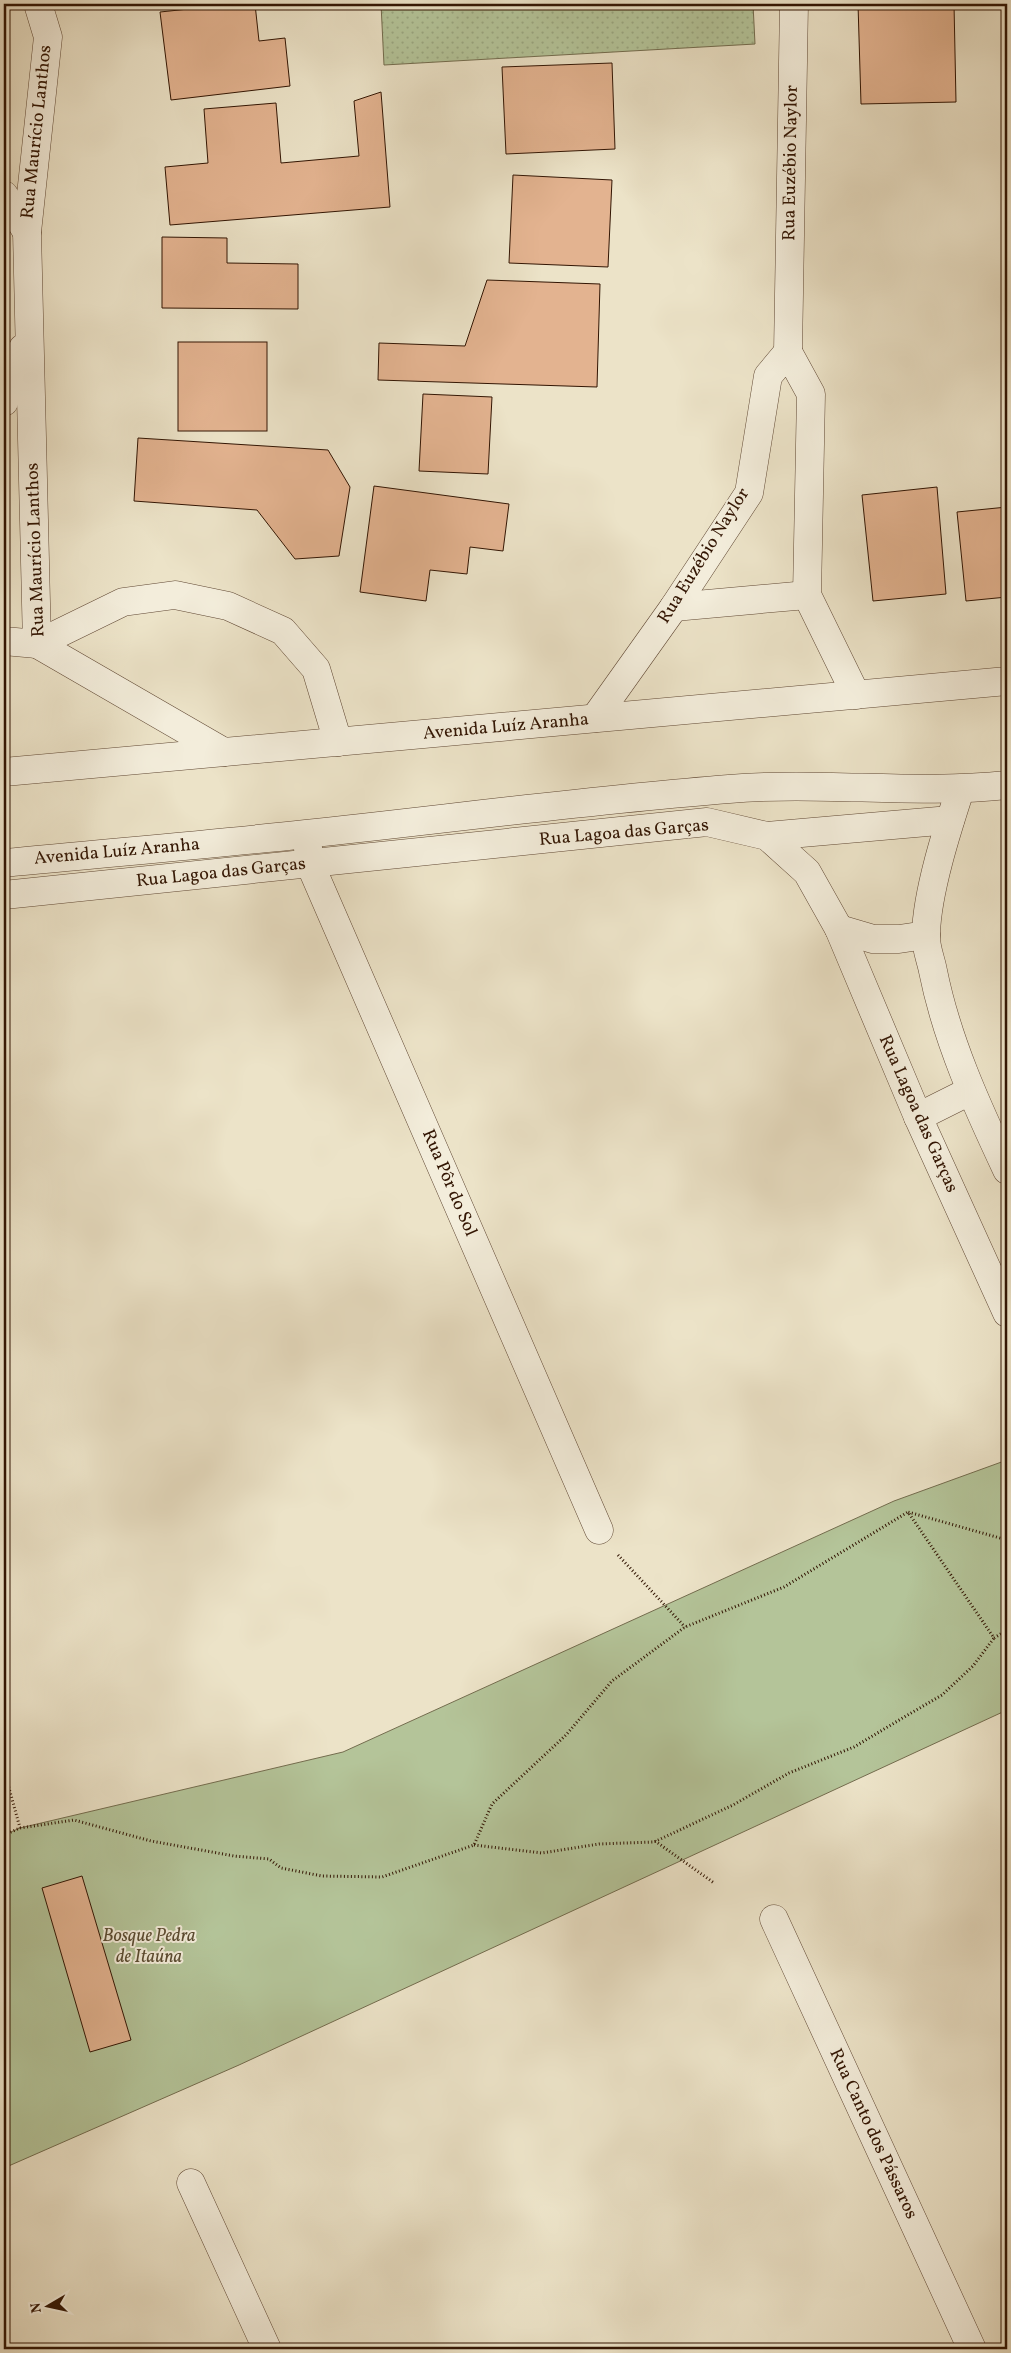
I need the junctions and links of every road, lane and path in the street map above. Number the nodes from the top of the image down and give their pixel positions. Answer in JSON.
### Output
{"nodes":[{"id":1,"x":38,"y":4,"type":"edge"},
{"id":2,"x":794,"y":4,"type":"edge"},
{"id":3,"x":4,"y":195,"type":"edge"},
{"id":4,"x":27,"y":232,"type":"junction"},
{"id":5,"x":29,"y":332,"type":"junction"},
{"id":6,"x":788,"y":352,"type":"junction"},
{"id":7,"x":4,"y":402,"type":"edge"},
{"id":8,"x":807,"y":594,"type":"junction"},
{"id":9,"x":674,"y":607,"type":"junction"},
{"id":10,"x":4,"y":641,"type":"edge"},
{"id":11,"x":37,"y":644,"type":"junction"},
{"id":12,"x":1007,"y":681,"type":"edge"},
{"id":13,"x":856,"y":695,"type":"junction"},
{"id":14,"x":595,"y":718,"type":"junction"},
{"id":15,"x":338,"y":742,"type":"junction"},
{"id":16,"x":224,"y":752,"type":"junction"},
{"id":17,"x":4,"y":772,"type":"edge"},
{"id":18,"x":1007,"y":784,"type":"edge"},
{"id":19,"x":960,"y":790,"type":"junction"},
{"id":20,"x":950,"y":820,"type":"junction"},
{"id":21,"x":306,"y":834,"type":"junction"},
{"id":22,"x":767,"y":836,"type":"junction"},
{"id":23,"x":4,"y":863,"type":"edge"},
{"id":24,"x":310,"y":864,"type":"junction"},
{"id":25,"x":4,"y":895,"type":"edge"},
{"id":26,"x":839,"y":929,"type":"junction"},
{"id":27,"x":926,"y":935,"type":"junction"},
{"id":28,"x":970,"y":1091,"type":"junction"},
{"id":29,"x":918,"y":1117,"type":"junction"},
{"id":30,"x":1007,"y":1170,"type":"edge"},
{"id":31,"x":1007,"y":1313,"type":"edge"},
{"id":32,"x":908,"y":1512,"type":"junction"},
{"id":33,"x":599,"y":1530,"type":"dead end"},
{"id":34,"x":1007,"y":1540,"type":"edge"},
{"id":35,"x":618,"y":1555,"type":"dead end"},
{"id":36,"x":685,"y":1627,"type":"junction"},
{"id":37,"x":1007,"y":1630,"type":"edge"},
{"id":38,"x":994,"y":1638,"type":"junction"},
{"id":39,"x":4,"y":1770,"type":"edge"},
{"id":40,"x":20,"y":1828,"type":"junction"},
{"id":41,"x":4,"y":1835,"type":"edge"},
{"id":42,"x":654,"y":1842,"type":"junction"},
{"id":43,"x":474,"y":1844,"type":"junction"},
{"id":44,"x":714,"y":1883,"type":"dead end"},
{"id":45,"x":774,"y":1919,"type":"dead end"},
{"id":46,"x":192,"y":2183,"type":"dead end"},
{"id":47,"x":267,"y":2349,"type":"edge"},
{"id":48,"x":972,"y":2349,"type":"edge"}],
"edges":[{"from":1,"to":4,"type":"street","name":"Rua Maurício Lanthos"},
{"from":2,"to":6,"type":"street","name":"Rua Euzébio Naylor"},
{"from":3,"to":4,"type":"street","name":"Rua Maurício Lanthos"},
{"from":4,"to":5,"type":"street","name":"Rua Maurício Lanthos"},
{"from":5,"to":7,"type":"street","name":"Rua Maurício Lanthos"},
{"from":5,"to":11,"type":"street","name":"Rua Maurício Lanthos"},
{"from":6,"to":8,"type":"street","name":"Rua Euzébio Naylor"},
{"from":6,"to":9,"type":"street","name":"Rua Euzébio Naylor"},
{"from":8,"to":9,"type":"street"},
{"from":8,"to":13,"type":"street","name":"Rua Euzébio Naylor"},
{"from":9,"to":14,"type":"street","name":"Rua Euzébio Naylor"},
{"from":10,"to":11,"type":"street"},
{"from":11,"to":15,"type":"street"},
{"from":11,"to":16,"type":"street","name":"Rua Maurício Lanthos"},
{"from":12,"to":13,"type":"street","name":"Avenida Luíz Aranha"},
{"from":13,"to":14,"type":"street","name":"Avenida Luíz Aranha"},
{"from":14,"to":15,"type":"street","name":"Avenida Luíz Aranha"},
{"from":15,"to":16,"type":"street","name":"Avenida Luíz Aranha"},
{"from":16,"to":17,"type":"street","name":"Avenida Luíz Aranha"},
{"from":18,"to":19,"type":"street","name":"Avenida Luíz Aranha"},
{"from":19,"to":20,"type":"street"},
{"from":19,"to":21,"type":"street","name":"Avenida Luíz Aranha"},
{"from":20,"to":22,"type":"street"},
{"from":20,"to":27,"type":"street"},
{"from":21,"to":23,"type":"street","name":"Avenida Luíz Aranha"},
{"from":21,"to":24,"type":"street","name":"Rua Pôr do Sol"},
{"from":22,"to":24,"type":"street","name":"Rua Lagoa das Garças"},
{"from":22,"to":26,"type":"street","name":"Rua Lagoa das Garças"},
{"from":24,"to":25,"type":"street","name":"Rua Lagoa das Garças"},
{"from":24,"to":33,"type":"street","name":"Rua Pôr do Sol"},
{"from":26,"to":27,"type":"street"},
{"from":26,"to":29,"type":"street","name":"Rua Lagoa das Garças"},
{"from":27,"to":28,"type":"street"},
{"from":28,"to":29,"type":"street"},
{"from":28,"to":30,"type":"street"},
{"from":29,"to":31,"type":"street","name":"Rua Lagoa das Garças"},
{"from":32,"to":34,"type":"path"},
{"from":32,"to":36,"type":"path"},
{"from":32,"to":38,"type":"path"},
{"from":35,"to":36,"type":"path"},
{"from":36,"to":43,"type":"path"},
{"from":37,"to":38,"type":"path"},
{"from":38,"to":42,"type":"path"},
{"from":39,"to":40,"type":"path"},
{"from":40,"to":41,"type":"path"},
{"from":40,"to":43,"type":"path"},
{"from":42,"to":43,"type":"path"},
{"from":42,"to":44,"type":"path"},
{"from":45,"to":48,"type":"street","name":"Rua Canto dos Pássaros"},
{"from":46,"to":47,"type":"street"}]}
